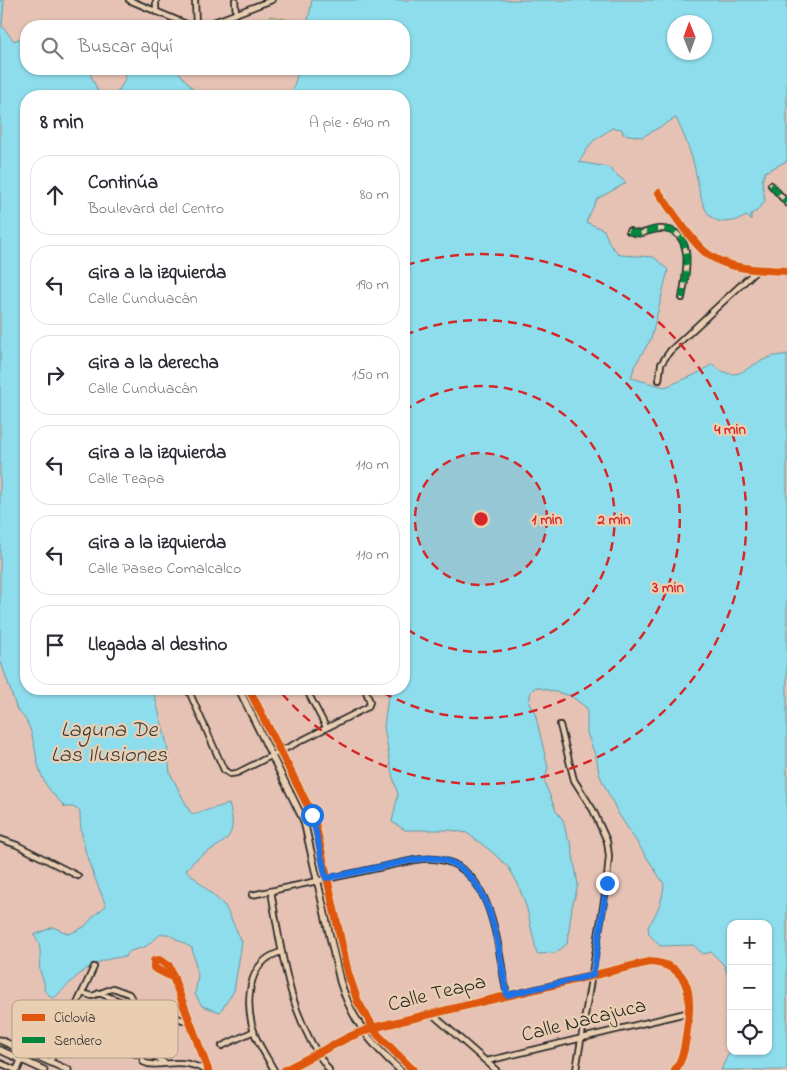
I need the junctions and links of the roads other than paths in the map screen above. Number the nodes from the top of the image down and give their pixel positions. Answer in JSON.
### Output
{"nodes":[{"id":1,"x":129,"y":0,"type":"edge"},
{"id":2,"x":156,"y":0,"type":"edge"},
{"id":3,"x":195,"y":0,"type":"edge"},
{"id":4,"x":235,"y":0,"type":"edge"},
{"id":5,"x":272,"y":0,"type":"edge"},
{"id":6,"x":156,"y":12,"type":"junction"},
{"id":7,"x":236,"y":14,"type":"junction"},
{"id":8,"x":176,"y":20,"type":"edge"},
{"id":9,"x":196,"y":20,"type":"edge"},
{"id":10,"x":220,"y":20,"type":"edge"},
{"id":11,"x":771,"y":184,"type":"dead end"},
{"id":12,"x":660,"y":193,"type":"dead end"},
{"id":13,"x":787,"y":202,"type":"edge"},
{"id":14,"x":629,"y":231,"type":"dead end"},
{"id":15,"x":691,"y":236,"type":"junction"},
{"id":16,"x":682,"y":242,"type":"junction"},
{"id":17,"x":757,"y":270,"type":"junction"},
{"id":18,"x":787,"y":271,"type":"edge"},
{"id":19,"x":682,"y":298,"type":"dead end"},
{"id":20,"x":659,"y":380,"type":"dead end"},
{"id":21,"x":191,"y":695,"type":"edge"},
{"id":22,"x":242,"y":695,"type":"edge"},
{"id":23,"x":252,"y":695,"type":"edge"},
{"id":24,"x":309,"y":695,"type":"edge"},
{"id":25,"x":367,"y":695,"type":"edge"},
{"id":26,"x":560,"y":725,"type":"dead end"},
{"id":27,"x":326,"y":727,"type":"junction"},
{"id":28,"x":281,"y":751,"type":"junction"},
{"id":29,"x":272,"y":755,"type":"junction"},
{"id":30,"x":0,"y":839,"type":"edge"},
{"id":31,"x":78,"y":876,"type":"dead end"},
{"id":32,"x":326,"y":878,"type":"junction"},
{"id":33,"x":318,"y":881,"type":"junction"},
{"id":34,"x":271,"y":891,"type":"junction"},
{"id":35,"x":252,"y":895,"type":"dead end"},
{"id":36,"x":282,"y":952,"type":"junction"},
{"id":37,"x":94,"y":967,"type":"dead end"},
{"id":38,"x":593,"y":975,"type":"junction"},
{"id":39,"x":174,"y":978,"type":"junction"},
{"id":40,"x":82,"y":993,"type":"junction"},
{"id":41,"x":99,"y":993,"type":"junction"},
{"id":42,"x":507,"y":995,"type":"junction"},
{"id":43,"x":78,"y":1000,"type":"edge"},
{"id":44,"x":119,"y":1000,"type":"edge"},
{"id":45,"x":131,"y":1000,"type":"edge"},
{"id":46,"x":690,"y":1012,"type":"junction"},
{"id":47,"x":432,"y":1014,"type":"junction"},
{"id":48,"x":178,"y":1018,"type":"edge"},
{"id":49,"x":191,"y":1023,"type":"junction"},
{"id":50,"x":372,"y":1028,"type":"junction"},
{"id":51,"x":254,"y":1031,"type":"junction"},
{"id":52,"x":362,"y":1031,"type":"junction"},
{"id":53,"x":581,"y":1038,"type":"junction"},
{"id":54,"x":0,"y":1040,"type":"edge"},
{"id":55,"x":12,"y":1045,"type":"edge"},
{"id":56,"x":222,"y":1046,"type":"dead end"},
{"id":57,"x":0,"y":1050,"type":"edge"},
{"id":58,"x":316,"y":1054,"type":"junction"},
{"id":59,"x":12,"y":1055,"type":"edge"},
{"id":60,"x":18,"y":1058,"type":"edge"},
{"id":61,"x":41,"y":1058,"type":"edge"},
{"id":62,"x":52,"y":1058,"type":"edge"},
{"id":63,"x":143,"y":1058,"type":"edge"},
{"id":64,"x":156,"y":1058,"type":"edge"},
{"id":65,"x":22,"y":1060,"type":"junction"},
{"id":66,"x":487,"y":1061,"type":"junction"},
{"id":67,"x":50,"y":1062,"type":"junction"},
{"id":68,"x":0,"y":1063,"type":"edge"},
{"id":69,"x":165,"y":1063,"type":"junction"},
{"id":70,"x":16,"y":1070,"type":"edge"},
{"id":71,"x":44,"y":1070,"type":"edge"},
{"id":72,"x":68,"y":1070,"type":"edge"},
{"id":73,"x":204,"y":1070,"type":"edge"},
{"id":74,"x":208,"y":1070,"type":"edge"},
{"id":75,"x":274,"y":1070,"type":"edge"},
{"id":76,"x":285,"y":1070,"type":"edge"},
{"id":77,"x":329,"y":1070,"type":"edge"},
{"id":78,"x":400,"y":1070,"type":"edge"},
{"id":79,"x":413,"y":1070,"type":"edge"},
{"id":80,"x":496,"y":1070,"type":"edge"},
{"id":81,"x":576,"y":1070,"type":"edge"},
{"id":82,"x":675,"y":1070,"type":"edge"}],
"edges":[{"from":1,"to":6,"type":"street"},
{"from":2,"to":6,"type":"street"},
{"from":3,"to":9,"type":"street"},
{"from":4,"to":7,"type":"street"},
{"from":5,"to":7,"type":"street"},
{"from":6,"to":8,"type":"street"},
{"from":7,"to":10,"type":"street"},
{"from":11,"to":13,"type":"street"},
{"from":12,"to":15,"type":"street"},
{"from":14,"to":16,"type":"street"},
{"from":15,"to":16,"type":"street"},
{"from":15,"to":17,"type":"street"},
{"from":16,"to":19,"type":"street"},
{"from":17,"to":18,"type":"street"},
{"from":17,"to":20,"type":"street"},
{"from":21,"to":29,"type":"street"},
{"from":22,"to":29,"type":"street"},
{"from":23,"to":28,"type":"street"},
{"from":24,"to":27,"type":"street"},
{"from":25,"to":27,"type":"street"},
{"from":26,"to":38,"type":"street"},
{"from":27,"to":28,"type":"street"},
{"from":28,"to":29,"type":"street"},
{"from":28,"to":32,"type":"street"},
{"from":29,"to":33,"type":"street"},
{"from":30,"to":31,"type":"street"},
{"from":32,"to":33,"type":"street"},
{"from":32,"to":42,"type":"street"},
{"from":32,"to":50,"type":"street"},
{"from":33,"to":34,"type":"street"},
{"from":33,"to":52,"type":"street"},
{"from":34,"to":35,"type":"street"},
{"from":34,"to":36,"type":"street"},
{"from":36,"to":51,"type":"street"},
{"from":36,"to":58,"type":"street"},
{"from":37,"to":40,"type":"street"},
{"from":38,"to":42,"type":"street","name":"Calle Teapa"},
{"from":38,"to":46,"type":"street","name":"Calle Teapa"},
{"from":38,"to":53,"type":"street"},
{"from":39,"to":39,"type":"street"},
{"from":39,"to":49,"type":"street"},
{"from":40,"to":41,"type":"street"},
{"from":40,"to":43,"type":"street"},
{"from":41,"to":44,"type":"street"},
{"from":41,"to":45,"type":"street"},
{"from":42,"to":47,"type":"street","name":"Calle Teapa"},
{"from":46,"to":53,"type":"street","name":"Calle Nacajuca"},
{"from":46,"to":82,"type":"street","name":"Calle Teapa"},
{"from":47,"to":50,"type":"street","name":"Calle Teapa"},
{"from":47,"to":66,"type":"street"},
{"from":48,"to":49,"type":"street"},
{"from":49,"to":74,"type":"street"},
{"from":50,"to":52,"type":"street","name":"Calle Teapa"},
{"from":50,"to":79,"type":"street"},
{"from":51,"to":56,"type":"street"},
{"from":51,"to":75,"type":"street"},
{"from":52,"to":58,"type":"street","name":"Calle Teapa"},
{"from":52,"to":78,"type":"street"},
{"from":53,"to":66,"type":"street","name":"Calle Nacajuca"},
{"from":53,"to":81,"type":"street"},
{"from":54,"to":55,"type":"street"},
{"from":57,"to":59,"type":"street"},
{"from":58,"to":76,"type":"street","name":"Calle Teapa"},
{"from":58,"to":77,"type":"street"},
{"from":60,"to":65,"type":"street"},
{"from":61,"to":67,"type":"street"},
{"from":62,"to":67,"type":"street"},
{"from":63,"to":69,"type":"street"},
{"from":64,"to":69,"type":"street"},
{"from":65,"to":70,"type":"street"},
{"from":65,"to":71,"type":"street"},
{"from":66,"to":80,"type":"street"},
{"from":67,"to":72,"type":"street"},
{"from":68,"to":70,"type":"street"},
{"from":69,"to":73,"type":"street"}]}
